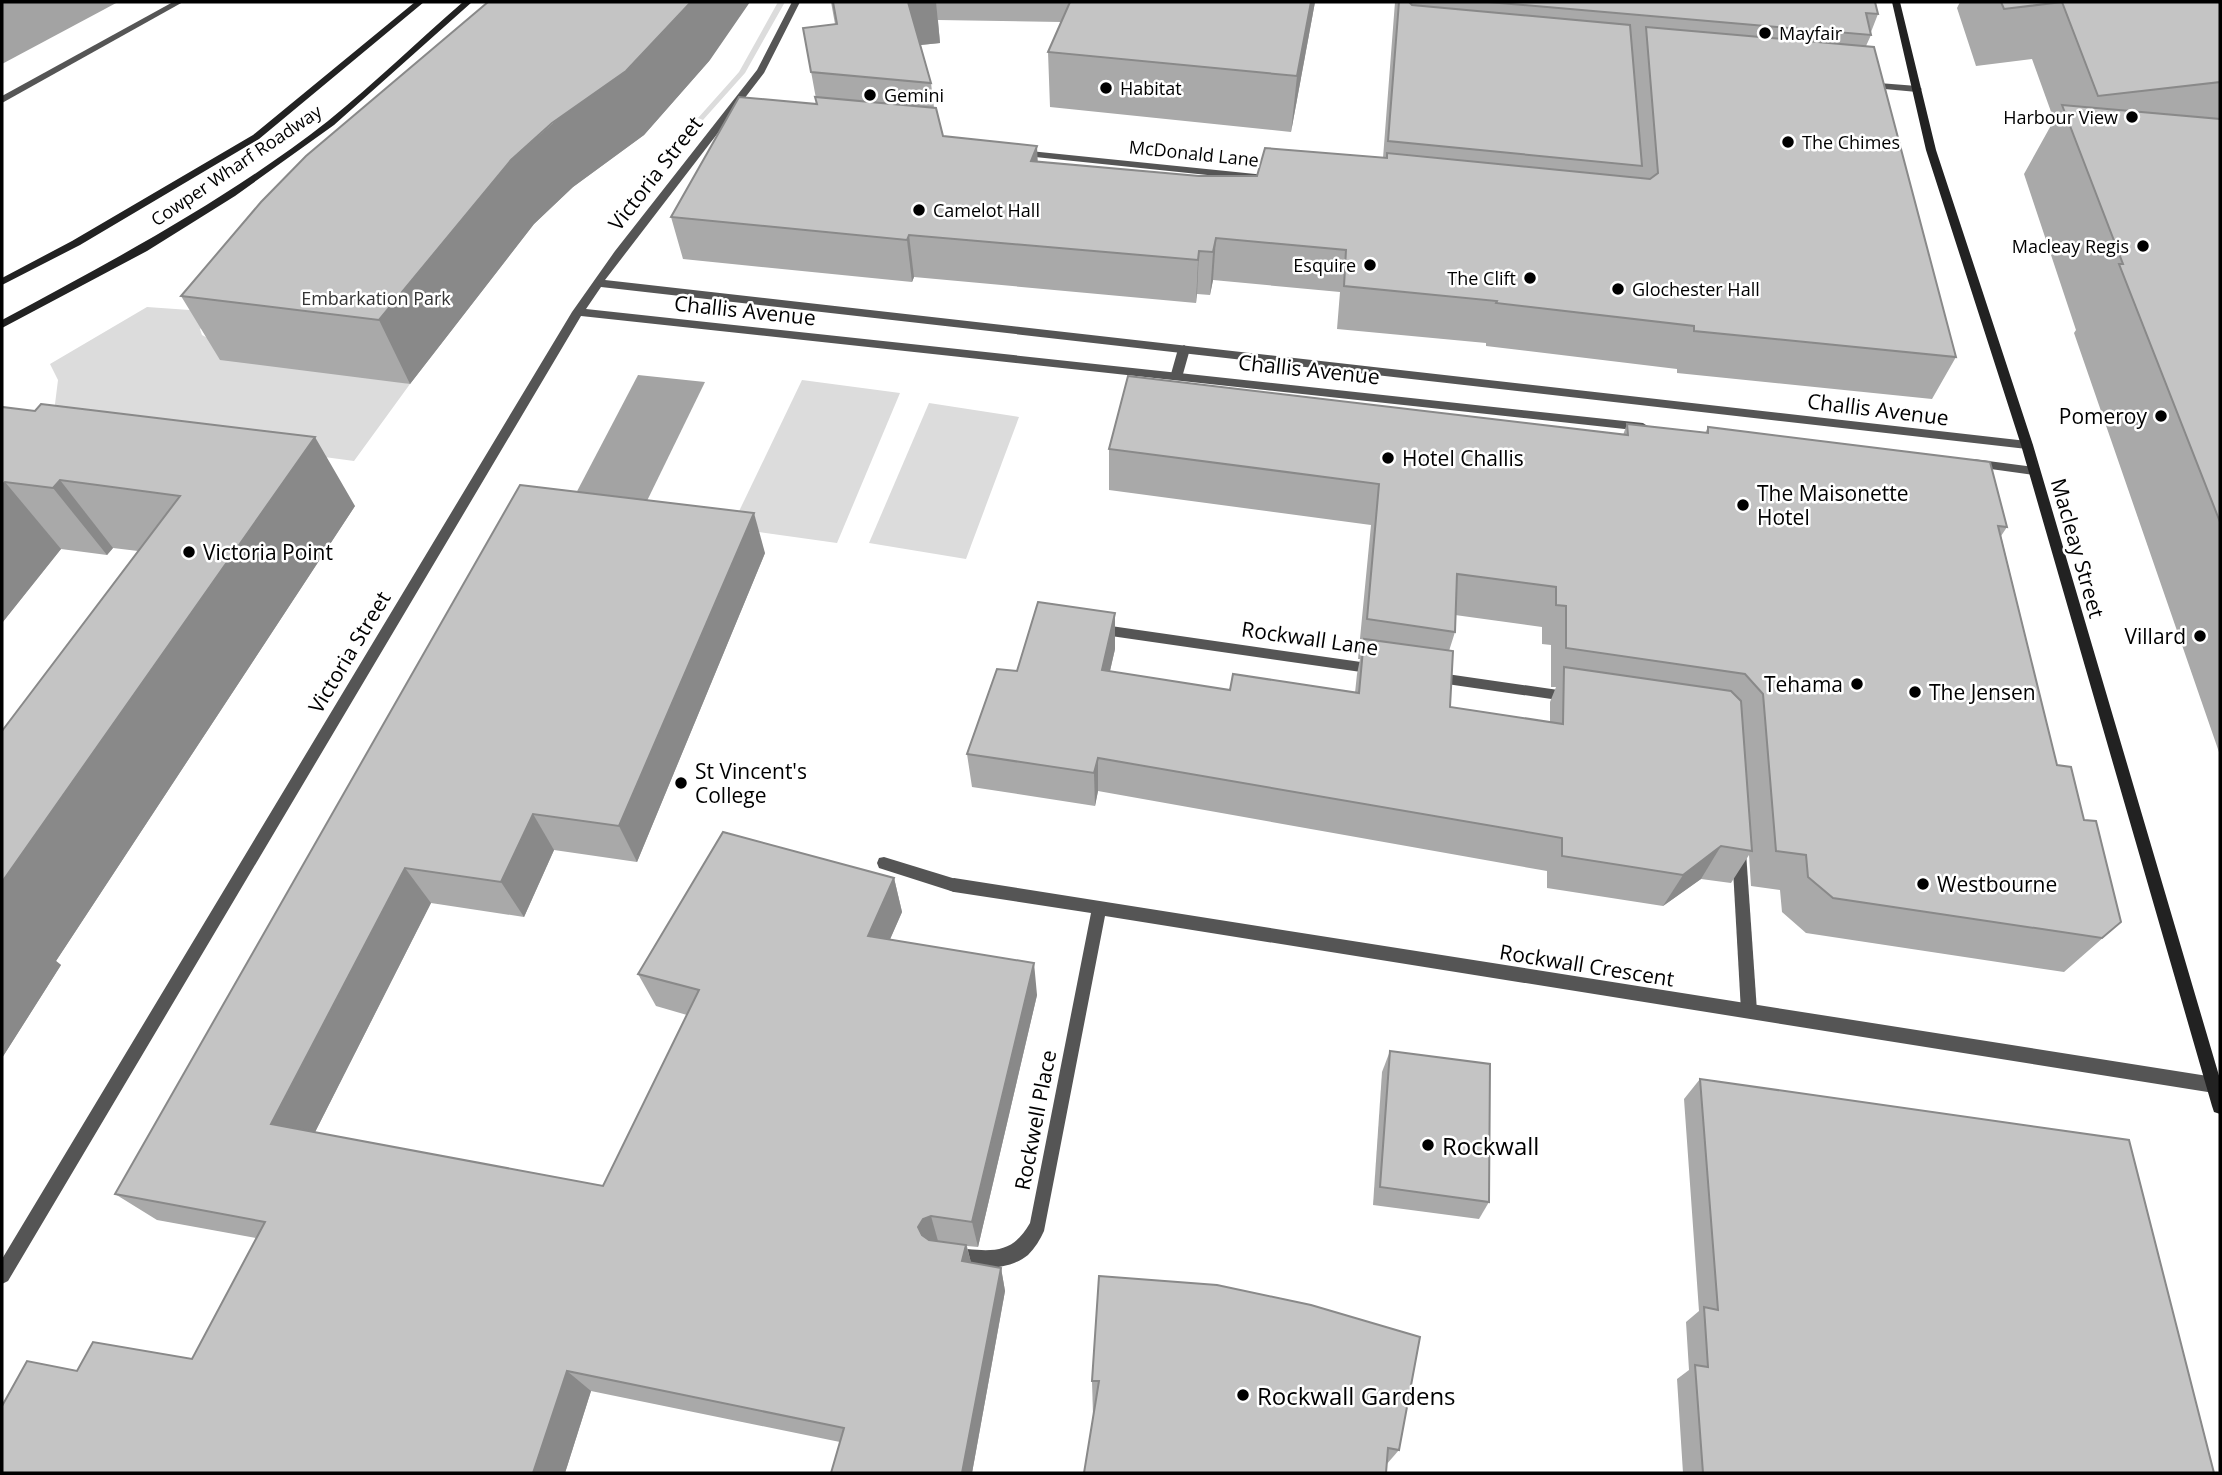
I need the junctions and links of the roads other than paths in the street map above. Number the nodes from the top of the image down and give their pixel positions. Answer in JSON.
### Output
{"nodes":[{"id":1,"x":179,"y":2,"type":"edge"},
{"id":2,"x":420,"y":2,"type":"edge"},
{"id":3,"x":468,"y":2,"type":"edge"},
{"id":4,"x":796,"y":2,"type":"edge"},
{"id":5,"x":1896,"y":2,"type":"edge"},
{"id":6,"x":1858,"y":84,"type":"edge"},
{"id":7,"x":1917,"y":89,"type":"junction"},
{"id":8,"x":2,"y":100,"type":"edge"},
{"id":9,"x":721,"y":123,"type":"junction"},
{"id":10,"x":735,"y":124,"type":"edge"},
{"id":11,"x":1012,"y":152,"type":"edge"},
{"id":12,"x":1275,"y":179,"type":"edge"},
{"id":13,"x":2,"y":282,"type":"edge"},
{"id":14,"x":598,"y":283,"type":"junction"},
{"id":15,"x":578,"y":312,"type":"junction"},
{"id":16,"x":2,"y":324,"type":"edge"},
{"id":17,"x":1184,"y":349,"type":"junction"},
{"id":18,"x":1177,"y":374,"type":"junction"},
{"id":19,"x":1650,"y":427,"type":"edge"},
{"id":20,"x":2027,"y":445,"type":"junction"},
{"id":21,"x":1965,"y":462,"type":"edge"},
{"id":22,"x":2034,"y":471,"type":"junction"},
{"id":23,"x":1085,"y":627,"type":"edge"},
{"id":24,"x":1387,"y":670,"type":"edge"},
{"id":25,"x":1415,"y":674,"type":"edge"},
{"id":26,"x":1593,"y":700,"type":"edge"},
{"id":27,"x":1737,"y":830,"type":"edge"},
{"id":28,"x":884,"y":863,"type":"dead end"},
{"id":29,"x":1099,"y":909,"type":"junction"},
{"id":30,"x":1749,"y":1011,"type":"junction"},
{"id":31,"x":2214,"y":1085,"type":"junction"},
{"id":32,"x":2220,"y":1106,"type":"edge"},
{"id":33,"x":938,"y":1253,"type":"edge"},
{"id":34,"x":2,"y":1275,"type":"edge"}],
"edges":[{"from":1,"to":8,"type":"street"},
{"from":2,"to":13,"type":"street","name":"Cowper Wharf Roadway"},
{"from":3,"to":16,"type":"street","name":"Cowper Wharf Roadway"},
{"from":4,"to":9,"type":"street","name":"Victoria Street"},
{"from":5,"to":7,"type":"street","name":"Macleay Street"},
{"from":6,"to":7,"type":"street"},
{"from":7,"to":20,"type":"street","name":"Macleay Street"},
{"from":9,"to":10,"type":"street"},
{"from":9,"to":14,"type":"street","name":"Victoria Street"},
{"from":11,"to":12,"type":"street","name":"McDonald Lane"},
{"from":14,"to":15,"type":"street","name":"Victoria Street"},
{"from":14,"to":17,"type":"street","name":"Challis Avenue"},
{"from":15,"to":18,"type":"street","name":"Challis Avenue"},
{"from":15,"to":34,"type":"street","name":"Victoria Street"},
{"from":17,"to":18,"type":"street"},
{"from":17,"to":20,"type":"street","name":"Challis Avenue"},
{"from":18,"to":19,"type":"street","name":"Challis Avenue"},
{"from":20,"to":22,"type":"street","name":"Macleay Street"},
{"from":21,"to":22,"type":"street"},
{"from":22,"to":31,"type":"street","name":"Macleay Street"},
{"from":23,"to":24,"type":"street","name":"Rockwall Lane"},
{"from":25,"to":26,"type":"street"},
{"from":27,"to":30,"type":"street"},
{"from":28,"to":29,"type":"street","name":"Rockwall Crescent"},
{"from":29,"to":30,"type":"street","name":"Rockwall Crescent"},
{"from":29,"to":33,"type":"street","name":"Rockwell Place"},
{"from":30,"to":31,"type":"street","name":"Rockwall Crescent"},
{"from":31,"to":32,"type":"street","name":"Macleay Street"}]}
